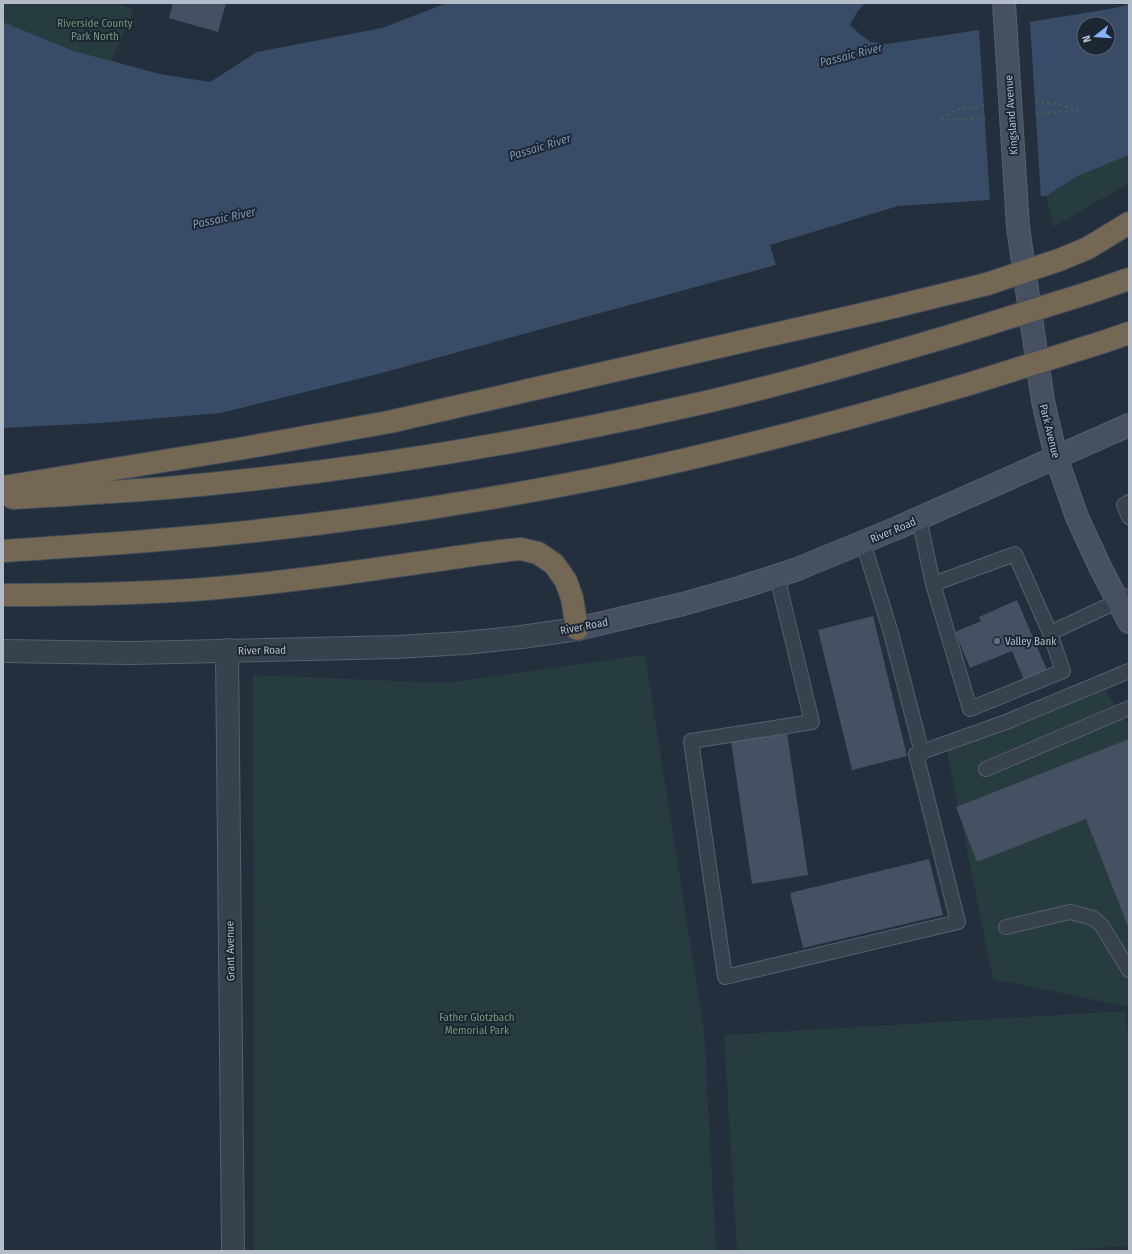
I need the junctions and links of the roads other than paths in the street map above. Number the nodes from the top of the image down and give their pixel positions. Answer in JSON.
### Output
{"nodes":[{"id":1,"x":1004,"y":3,"type":"edge"},
{"id":2,"x":1129,"y":223,"type":"edge"},
{"id":3,"x":1018,"y":227,"type":"joint"},
{"id":4,"x":1025,"y":272,"type":"junction"},
{"id":5,"x":1129,"y":279,"type":"edge"},
{"id":6,"x":1129,"y":333,"type":"edge"},
{"id":7,"x":1129,"y":425,"type":"edge"},
{"id":8,"x":1056,"y":457,"type":"junction"},
{"id":9,"x":3,"y":487,"type":"edge"},
{"id":10,"x":3,"y":498,"type":"edge"},
{"id":11,"x":1129,"y":502,"type":"edge"},
{"id":12,"x":1129,"y":517,"type":"edge"},
{"id":13,"x":919,"y":518,"type":"junction"},
{"id":14,"x":863,"y":542,"type":"junction"},
{"id":15,"x":3,"y":551,"type":"edge"},
{"id":16,"x":777,"y":576,"type":"junction"},
{"id":17,"x":933,"y":584,"type":"junction"},
{"id":18,"x":3,"y":595,"type":"edge"},
{"id":19,"x":1123,"y":599,"type":"edge"},
{"id":20,"x":1129,"y":622,"type":"edge"},
{"id":21,"x":577,"y":629,"type":"junction"},
{"id":22,"x":1050,"y":633,"type":"junction"},
{"id":23,"x":227,"y":650,"type":"junction"},
{"id":24,"x":3,"y":651,"type":"edge"},
{"id":25,"x":1129,"y":671,"type":"edge"},
{"id":26,"x":1129,"y":708,"type":"edge"},
{"id":27,"x":922,"y":752,"type":"junction"},
{"id":28,"x":986,"y":769,"type":"dead end"},
{"id":29,"x":1006,"y":927,"type":"dead end"},
{"id":30,"x":1129,"y":970,"type":"edge"},
{"id":31,"x":233,"y":1251,"type":"edge"}],
"edges":[{"from":1,"to":3,"type":"main road","name":"Kingsland Avenue"},
{"from":2,"to":4,"type":"highway"},
{"from":3,"to":4,"type":"main road","name":"Park Avenue"},
{"from":4,"to":8,"type":"main road","name":"Park Avenue"},
{"from":4,"to":9,"type":"highway"},
{"from":5,"to":10,"type":"highway","bridge":true},
{"from":6,"to":15,"type":"highway","bridge":true},
{"from":7,"to":8,"type":"main road","name":"River Road"},
{"from":8,"to":13,"type":"main road","name":"River Road"},
{"from":8,"to":19,"type":"main road","name":"Park Avenue"},
{"from":11,"to":12,"type":"lane"},
{"from":13,"to":14,"type":"main road","name":"River Road"},
{"from":13,"to":17,"type":"lane"},
{"from":14,"to":16,"type":"main road","name":"River Road"},
{"from":14,"to":27,"type":"lane"},
{"from":16,"to":21,"type":"main road","name":"River Road"},
{"from":16,"to":27,"type":"lane"},
{"from":17,"to":22,"type":"lane"},
{"from":17,"to":22,"type":"lane"},
{"from":18,"to":21,"type":"highway"},
{"from":19,"to":20,"type":"main road","name":"Park Avenue"},
{"from":19,"to":22,"type":"lane"},
{"from":21,"to":23,"type":"street","name":"River Road"},
{"from":23,"to":24,"type":"street","name":"River Road"},
{"from":23,"to":31,"type":"street","name":"Grant Avenue"},
{"from":25,"to":27,"type":"lane"},
{"from":26,"to":28,"type":"lane"},
{"from":29,"to":30,"type":"lane"}]}
